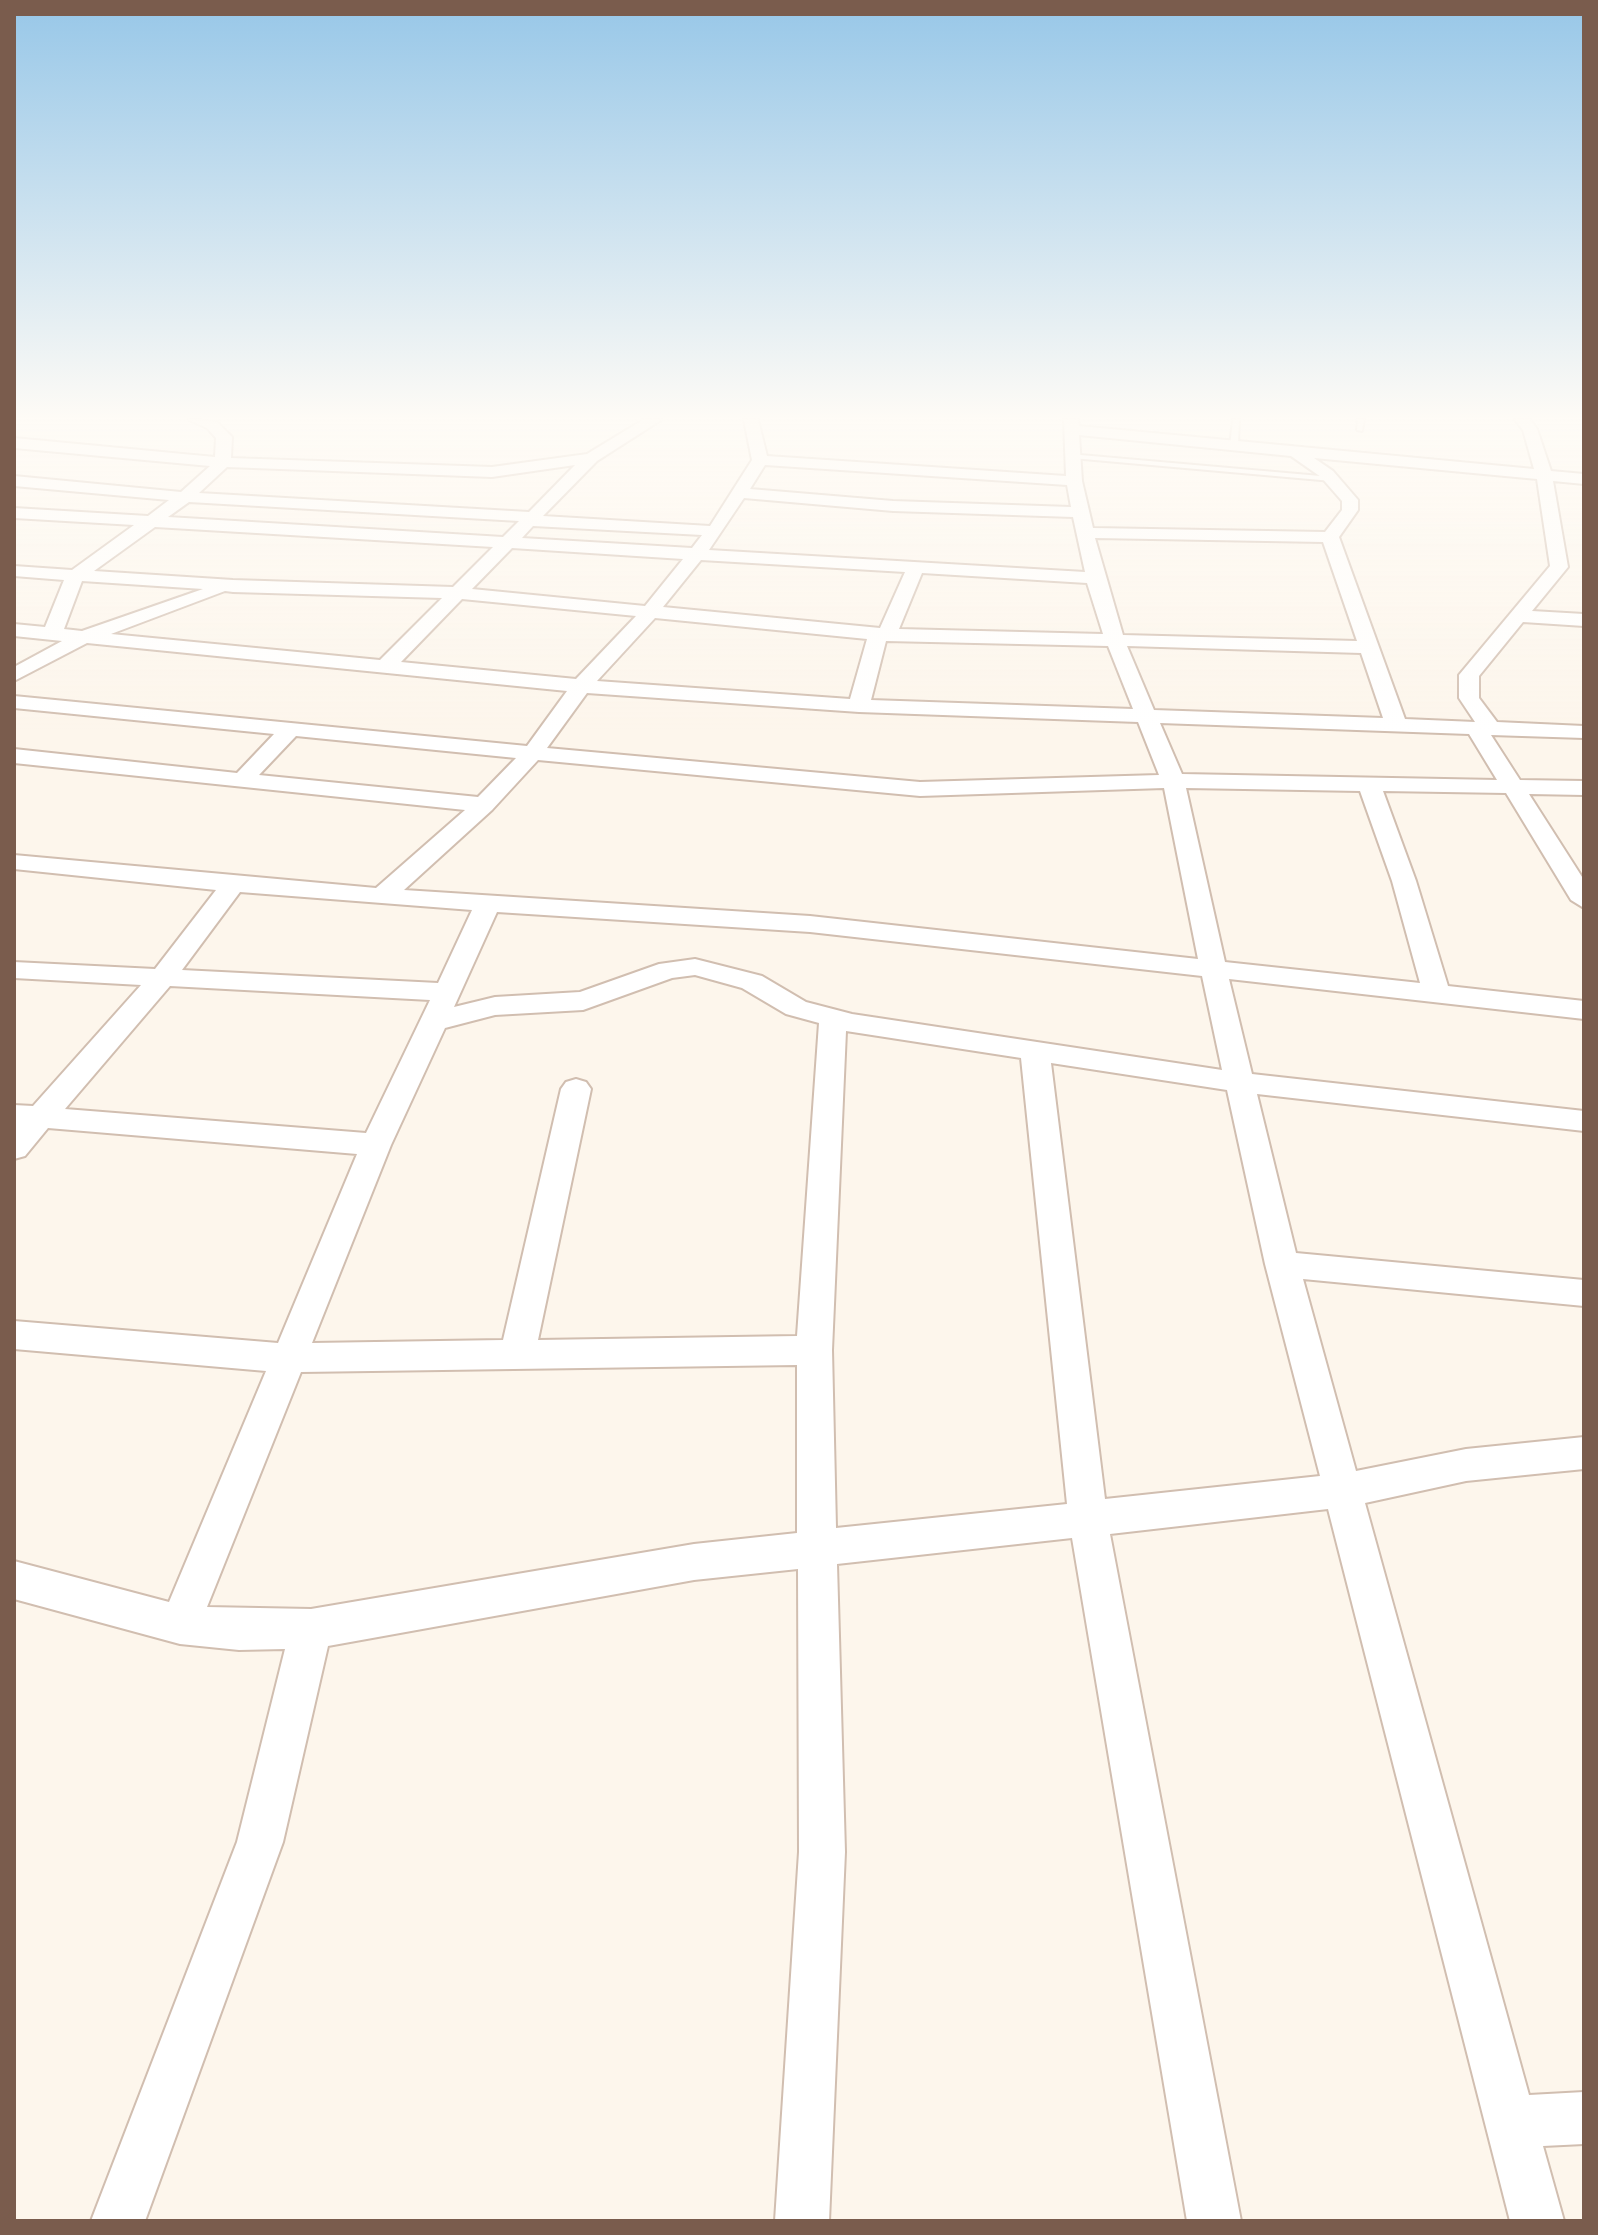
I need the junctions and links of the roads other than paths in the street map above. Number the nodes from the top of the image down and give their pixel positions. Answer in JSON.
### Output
{"nodes":[{"id":1,"x":145,"y":524,"type":"edge"},
{"id":2,"x":172,"y":524,"type":"edge"},
{"id":3,"x":528,"y":524,"type":"edge"},
{"id":4,"x":613,"y":524,"type":"edge"},
{"id":5,"x":719,"y":524,"type":"edge"},
{"id":6,"x":1085,"y":524,"type":"edge"},
{"id":7,"x":1280,"y":524,"type":"edge"},
{"id":8,"x":1339,"y":524,"type":"edge"},
{"id":9,"x":1552,"y":524,"type":"edge"},
{"id":10,"x":715,"y":531,"type":"junction"},
{"id":11,"x":1330,"y":537,"type":"junction"},
{"id":12,"x":511,"y":542,"type":"junction"},
{"id":13,"x":696,"y":555,"type":"junction"},
{"id":14,"x":1559,"y":567,"type":"junction"},
{"id":15,"x":1584,"y":568,"type":"edge"},
{"id":16,"x":915,"y":569,"type":"junction"},
{"id":17,"x":14,"y":571,"type":"edge"},
{"id":18,"x":75,"y":576,"type":"junction"},
{"id":19,"x":1095,"y":578,"type":"junction"},
{"id":20,"x":233,"y":586,"type":"junction"},
{"id":21,"x":457,"y":593,"type":"junction"},
{"id":22,"x":649,"y":613,"type":"junction"},
{"id":23,"x":1518,"y":616,"type":"junction"},
{"id":24,"x":1584,"y":620,"type":"edge"},
{"id":25,"x":14,"y":630,"type":"edge"},
{"id":26,"x":52,"y":634,"type":"junction"},
{"id":27,"x":882,"y":634,"type":"junction"},
{"id":28,"x":83,"y":637,"type":"junction"},
{"id":29,"x":1115,"y":640,"type":"junction"},
{"id":30,"x":1371,"y":647,"type":"junction"},
{"id":31,"x":385,"y":667,"type":"junction"},
{"id":32,"x":14,"y":675,"type":"edge"},
{"id":33,"x":581,"y":686,"type":"junction"},
{"id":34,"x":14,"y":702,"type":"edge"},
{"id":35,"x":859,"y":706,"type":"junction"},
{"id":36,"x":1147,"y":719,"type":"junction"},
{"id":37,"x":1396,"y":725,"type":"junction"},
{"id":38,"x":292,"y":728,"type":"junction"},
{"id":39,"x":1483,"y":728,"type":"junction"},
{"id":40,"x":1584,"y":732,"type":"edge"},
{"id":41,"x":532,"y":754,"type":"junction"},
{"id":42,"x":14,"y":756,"type":"edge"},
{"id":43,"x":242,"y":780,"type":"junction"},
{"id":44,"x":1173,"y":781,"type":"junction"},
{"id":45,"x":1370,"y":787,"type":"junction"},
{"id":46,"x":1584,"y":788,"type":"edge"},
{"id":47,"x":1515,"y":790,"type":"junction"},
{"id":48,"x":484,"y":805,"type":"junction"},
{"id":49,"x":14,"y":862,"type":"edge"},
{"id":50,"x":234,"y":883,"type":"junction"},
{"id":51,"x":384,"y":894,"type":"junction"},
{"id":52,"x":1584,"y":900,"type":"edge"},
{"id":53,"x":488,"y":904,"type":"junction"},
{"id":54,"x":1213,"y":967,"type":"junction"},
{"id":55,"x":14,"y":970,"type":"edge"},
{"id":56,"x":162,"y":978,"type":"junction"},
{"id":57,"x":1436,"y":993,"type":"junction"},
{"id":58,"x":441,"y":1006,"type":"junction"},
{"id":59,"x":1584,"y":1010,"type":"edge"},
{"id":60,"x":833,"y":1019,"type":"junction"},
{"id":61,"x":1035,"y":1051,"type":"junction"},
{"id":62,"x":1239,"y":1082,"type":"junction"},
{"id":63,"x":576,"y":1089,"type":"dead end"},
{"id":64,"x":28,"y":1116,"type":"edge"},
{"id":65,"x":1584,"y":1121,"type":"edge"},
{"id":66,"x":376,"y":1145,"type":"junction"},
{"id":67,"x":14,"y":1148,"type":"edge"},
{"id":68,"x":1282,"y":1264,"type":"junction"},
{"id":69,"x":1584,"y":1293,"type":"edge"},
{"id":70,"x":14,"y":1335,"type":"edge"},
{"id":71,"x":814,"y":1350,"type":"junction"},
{"id":72,"x":517,"y":1354,"type":"junction"},
{"id":73,"x":286,"y":1358,"type":"junction"},
{"id":74,"x":1584,"y":1453,"type":"edge"},
{"id":75,"x":1340,"y":1491,"type":"junction"},
{"id":76,"x":1088,"y":1520,"type":"junction"},
{"id":77,"x":815,"y":1550,"type":"junction"},
{"id":78,"x":14,"y":1580,"type":"edge"},
{"id":79,"x":180,"y":1624,"type":"junction"},
{"id":80,"x":311,"y":1629,"type":"junction"},
{"id":81,"x":1584,"y":2118,"type":"edge"},
{"id":82,"x":1511,"y":2122,"type":"junction"},
{"id":83,"x":118,"y":2221,"type":"edge"},
{"id":84,"x":802,"y":2221,"type":"edge"},
{"id":85,"x":1214,"y":2221,"type":"edge"},
{"id":86,"x":1537,"y":2221,"type":"edge"}],
"edges":[{"from":1,"to":18,"type":"street"},
{"from":2,"to":12,"type":"street"},
{"from":3,"to":12,"type":"street"},
{"from":4,"to":10,"type":"street"},
{"from":5,"to":10,"type":"street"},
{"from":6,"to":19,"type":"street"},
{"from":7,"to":11,"type":"street"},
{"from":8,"to":11,"type":"street"},
{"from":9,"to":14,"type":"street"},
{"from":10,"to":13,"type":"street"},
{"from":11,"to":30,"type":"street"},
{"from":12,"to":13,"type":"street"},
{"from":12,"to":21,"type":"street"},
{"from":13,"to":16,"type":"street"},
{"from":13,"to":22,"type":"street"},
{"from":14,"to":15,"type":"street"},
{"from":14,"to":23,"type":"street"},
{"from":16,"to":19,"type":"street"},
{"from":16,"to":27,"type":"street"},
{"from":17,"to":18,"type":"street"},
{"from":18,"to":20,"type":"street"},
{"from":18,"to":26,"type":"street"},
{"from":19,"to":29,"type":"street"},
{"from":20,"to":21,"type":"street"},
{"from":20,"to":28,"type":"street"},
{"from":21,"to":22,"type":"street"},
{"from":21,"to":31,"type":"street"},
{"from":22,"to":27,"type":"street"},
{"from":22,"to":33,"type":"street"},
{"from":23,"to":24,"type":"street"},
{"from":23,"to":39,"type":"street"},
{"from":25,"to":26,"type":"street"},
{"from":26,"to":28,"type":"street"},
{"from":27,"to":29,"type":"street"},
{"from":27,"to":35,"type":"street"},
{"from":28,"to":31,"type":"street"},
{"from":28,"to":32,"type":"street"},
{"from":29,"to":30,"type":"street"},
{"from":29,"to":36,"type":"street"},
{"from":30,"to":37,"type":"street"},
{"from":31,"to":33,"type":"street"},
{"from":33,"to":35,"type":"street"},
{"from":33,"to":41,"type":"street"},
{"from":34,"to":38,"type":"street"},
{"from":35,"to":36,"type":"street"},
{"from":36,"to":37,"type":"street"},
{"from":36,"to":44,"type":"street"},
{"from":37,"to":39,"type":"street"},
{"from":38,"to":41,"type":"street"},
{"from":38,"to":43,"type":"street"},
{"from":39,"to":40,"type":"street"},
{"from":39,"to":47,"type":"street"},
{"from":41,"to":44,"type":"street"},
{"from":41,"to":48,"type":"street"},
{"from":42,"to":43,"type":"street"},
{"from":43,"to":48,"type":"street"},
{"from":44,"to":45,"type":"street"},
{"from":44,"to":54,"type":"street"},
{"from":45,"to":47,"type":"street"},
{"from":45,"to":57,"type":"street"},
{"from":46,"to":47,"type":"street"},
{"from":47,"to":52,"type":"street"},
{"from":48,"to":51,"type":"street"},
{"from":49,"to":50,"type":"street"},
{"from":50,"to":51,"type":"street"},
{"from":50,"to":56,"type":"street"},
{"from":51,"to":53,"type":"street"},
{"from":53,"to":54,"type":"street"},
{"from":53,"to":58,"type":"street"},
{"from":54,"to":57,"type":"street"},
{"from":54,"to":62,"type":"street"},
{"from":55,"to":56,"type":"street"},
{"from":56,"to":58,"type":"street"},
{"from":56,"to":64,"type":"street"},
{"from":57,"to":59,"type":"street"},
{"from":58,"to":60,"type":"street"},
{"from":58,"to":66,"type":"street"},
{"from":60,"to":61,"type":"street"},
{"from":60,"to":71,"type":"street"},
{"from":61,"to":62,"type":"street"},
{"from":61,"to":76,"type":"street"},
{"from":62,"to":65,"type":"street"},
{"from":62,"to":68,"type":"street"},
{"from":63,"to":72,"type":"street"},
{"from":64,"to":66,"type":"street"},
{"from":64,"to":67,"type":"street"},
{"from":66,"to":73,"type":"street"},
{"from":68,"to":69,"type":"street"},
{"from":68,"to":75,"type":"street"},
{"from":70,"to":73,"type":"street"},
{"from":71,"to":72,"type":"street"},
{"from":71,"to":77,"type":"street"},
{"from":72,"to":73,"type":"street"},
{"from":73,"to":79,"type":"street"},
{"from":74,"to":75,"type":"street"},
{"from":75,"to":76,"type":"street"},
{"from":75,"to":82,"type":"street"},
{"from":76,"to":77,"type":"street"},
{"from":76,"to":85,"type":"street"},
{"from":77,"to":80,"type":"street"},
{"from":77,"to":84,"type":"street"},
{"from":78,"to":79,"type":"street"},
{"from":79,"to":80,"type":"street"},
{"from":80,"to":83,"type":"street"},
{"from":81,"to":82,"type":"street"},
{"from":82,"to":86,"type":"street"}]}
